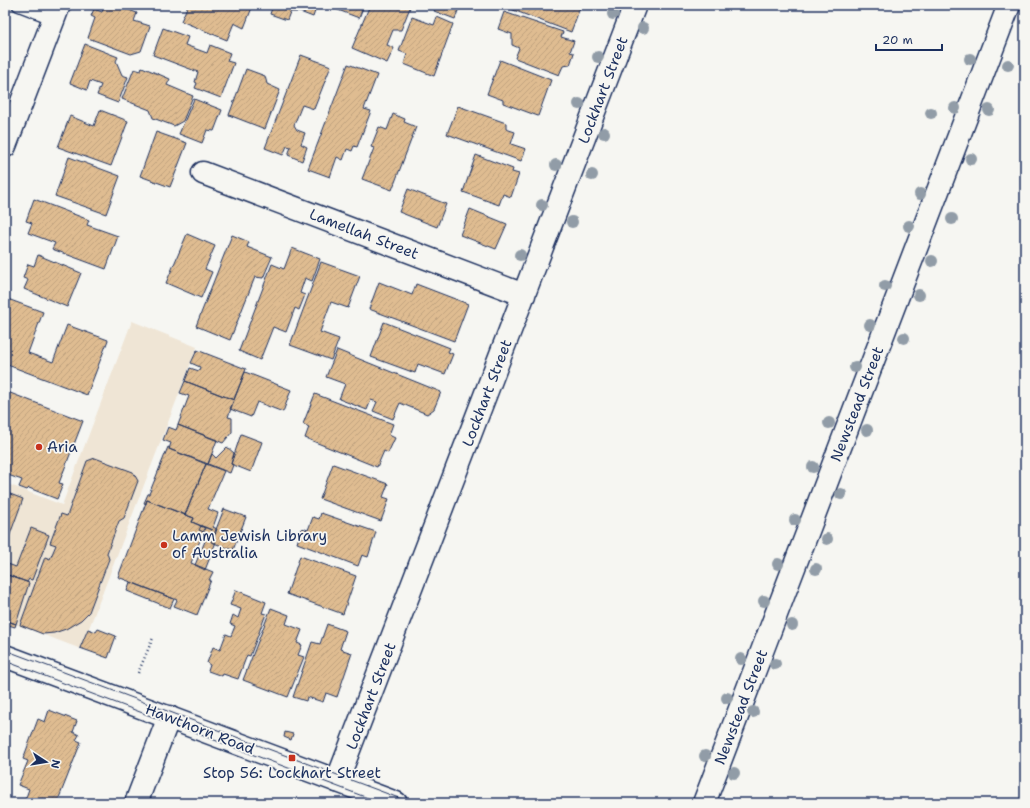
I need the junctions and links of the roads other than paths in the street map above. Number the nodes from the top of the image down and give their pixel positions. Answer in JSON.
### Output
{"nodes":[{"id":1,"x":18,"y":5,"type":"edge"},
{"id":2,"x":635,"y":5,"type":"edge"},
{"id":3,"x":1009,"y":5,"type":"edge"},
{"id":4,"x":56,"y":12,"type":"edge"},
{"id":5,"x":5,"y":146,"type":"edge"},
{"id":6,"x":203,"y":173,"type":"dead end"},
{"id":7,"x":524,"y":295,"type":"junction"},
{"id":8,"x":5,"y":656,"type":"edge"},
{"id":9,"x":169,"y":717,"type":"junction"},
{"id":10,"x":338,"y":781,"type":"junction"},
{"id":11,"x":136,"y":803,"type":"edge"},
{"id":12,"x":396,"y":803,"type":"edge"},
{"id":13,"x":704,"y":803,"type":"edge"}],
"edges":[{"from":1,"to":4,"type":"lane"},
{"from":2,"to":7,"type":"street","name":"Lockhart Street"},
{"from":3,"to":13,"type":"street","name":"Newstead Street"},
{"from":4,"to":5,"type":"street"},
{"from":6,"to":7,"type":"street","name":"Lamellah Street"},
{"from":7,"to":10,"type":"street","name":"Lockhart Street"},
{"from":8,"to":9,"type":"street","name":"Hawthorn Road"},
{"from":9,"to":10,"type":"street","name":"Hawthorn Road"},
{"from":9,"to":11,"type":"street"},
{"from":10,"to":12,"type":"street","name":"Hawthorn Road"}]}
